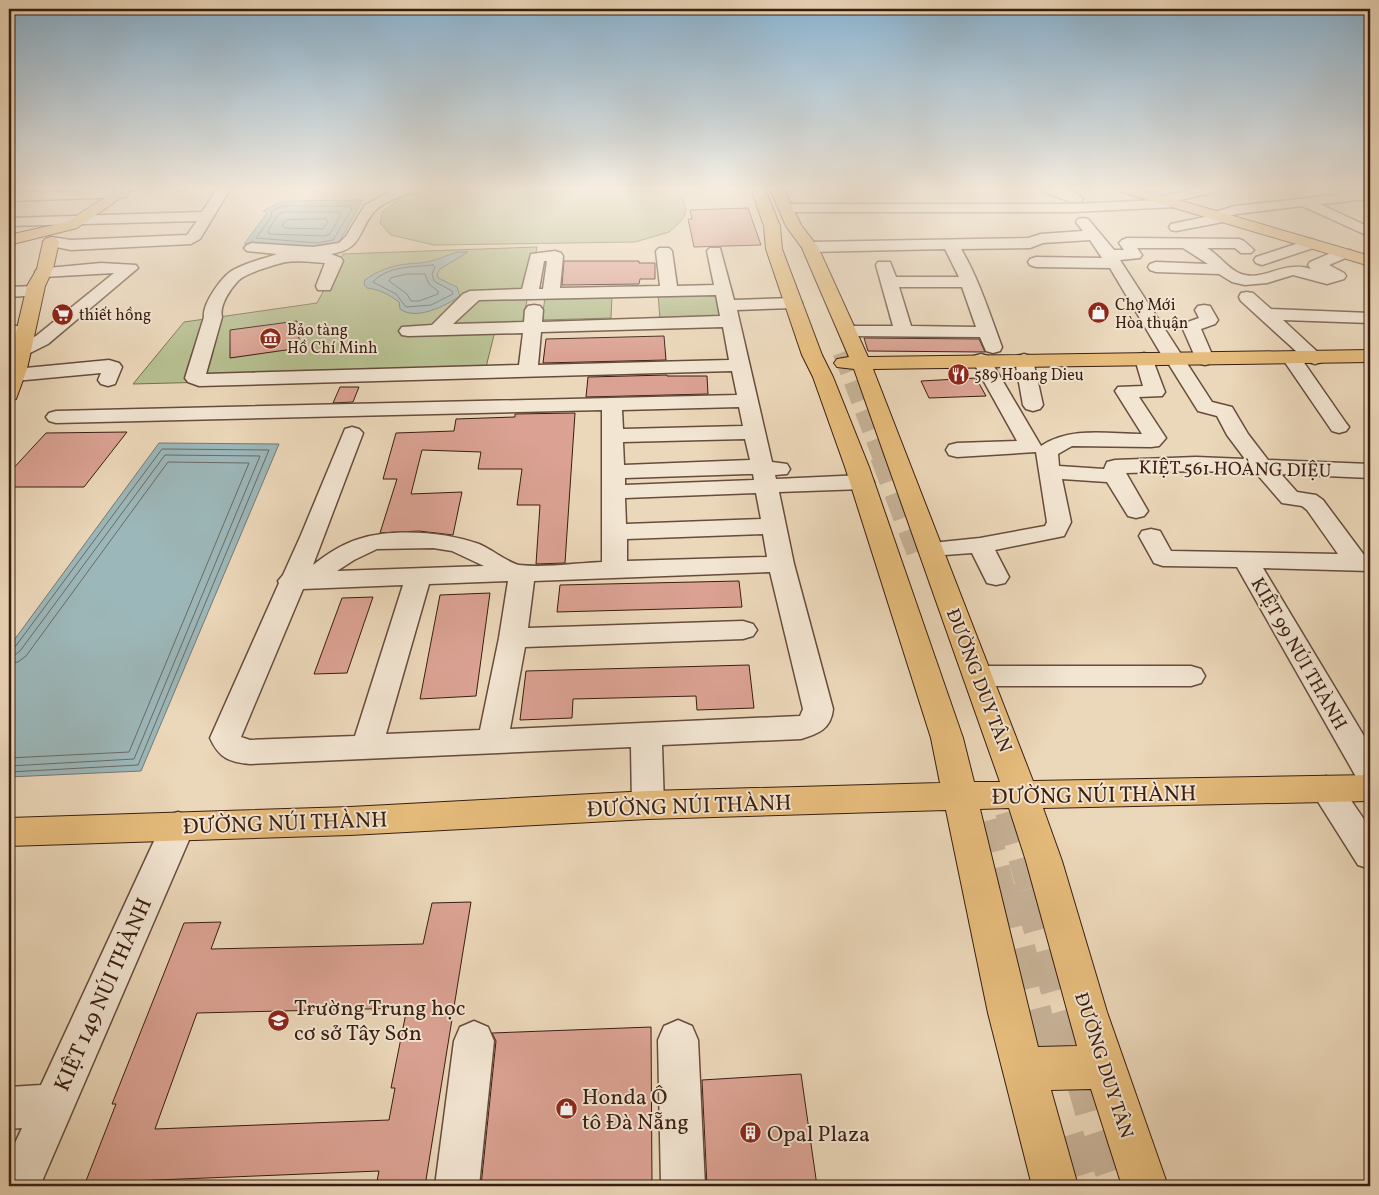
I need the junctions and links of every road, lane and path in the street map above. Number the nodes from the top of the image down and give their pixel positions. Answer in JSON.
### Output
{"nodes":[{"id":1,"x":38,"y":245,"type":"edge"},
{"id":2,"x":50,"y":245,"type":"edge"},
{"id":3,"x":345,"y":245,"type":"edge"},
{"id":4,"x":777,"y":245,"type":"edge"},
{"id":5,"x":787,"y":245,"type":"edge"},
{"id":6,"x":797,"y":245,"type":"edge"},
{"id":7,"x":953,"y":245,"type":"edge"},
{"id":8,"x":1104,"y":245,"type":"edge"},
{"id":9,"x":1128,"y":245,"type":"edge"},
{"id":10,"x":1189,"y":245,"type":"edge"},
{"id":11,"x":1240,"y":245,"type":"edge"},
{"id":12,"x":1309,"y":245,"type":"edge"},
{"id":13,"x":1314,"y":245,"type":"edge"},
{"id":14,"x":252,"y":248,"type":"dead end"},
{"id":15,"x":18,"y":249,"type":"edge"},
{"id":16,"x":1246,"y":250,"type":"dead end"},
{"id":17,"x":664,"y":251,"type":"dead end"},
{"id":18,"x":715,"y":251,"type":"dead end"},
{"id":19,"x":1344,"y":253,"type":"junction"},
{"id":20,"x":880,"y":256,"type":"dead end"},
{"id":21,"x":1111,"y":259,"type":"junction"},
{"id":22,"x":1262,"y":260,"type":"dead end"},
{"id":23,"x":1370,"y":261,"type":"edge"},
{"id":24,"x":1036,"y":262,"type":"dead end"},
{"id":25,"x":1156,"y":267,"type":"dead end"},
{"id":26,"x":1221,"y":269,"type":"junction"},
{"id":27,"x":44,"y":270,"type":"junction"},
{"id":28,"x":889,"y":282,"type":"junction"},
{"id":29,"x":970,"y":282,"type":"junction"},
{"id":30,"x":324,"y":286,"type":"dead end"},
{"id":31,"x":35,"y":291,"type":"junction"},
{"id":32,"x":669,"y":291,"type":"junction"},
{"id":33,"x":9,"y":292,"type":"edge"},
{"id":34,"x":650,"y":292,"type":"junction"},
{"id":35,"x":539,"y":294,"type":"junction"},
{"id":36,"x":1247,"y":297,"type":"dead end"},
{"id":37,"x":793,"y":303,"type":"junction"},
{"id":38,"x":727,"y":305,"type":"junction"},
{"id":39,"x":1204,"y":310,"type":"dead end"},
{"id":40,"x":1264,"y":314,"type":"junction"},
{"id":41,"x":1370,"y":318,"type":"edge"},
{"id":42,"x":652,"y":323,"type":"junction"},
{"id":43,"x":902,"y":324,"type":"junction"},
{"id":44,"x":986,"y":324,"type":"junction"},
{"id":45,"x":532,"y":326,"type":"junction"},
{"id":46,"x":436,"y":330,"type":"junction"},
{"id":47,"x":408,"y":331,"type":"dead end"},
{"id":48,"x":18,"y":338,"type":"edge"},
{"id":49,"x":495,"y":350,"type":"junction"},
{"id":50,"x":840,"y":353,"type":"junction"},
{"id":51,"x":1370,"y":356,"type":"edge"},
{"id":52,"x":1292,"y":358,"type":"junction"},
{"id":53,"x":1314,"y":358,"type":"junction"},
{"id":54,"x":1144,"y":359,"type":"junction"},
{"id":55,"x":1186,"y":359,"type":"junction"},
{"id":56,"x":989,"y":360,"type":"junction"},
{"id":57,"x":1024,"y":360,"type":"junction"},
{"id":58,"x":740,"y":365,"type":"junction"},
{"id":59,"x":528,"y":370,"type":"junction"},
{"id":60,"x":15,"y":375,"type":"junction"},
{"id":61,"x":330,"y":376,"type":"junction"},
{"id":62,"x":108,"y":380,"type":"dead end"},
{"id":63,"x":9,"y":395,"type":"edge"},
{"id":64,"x":747,"y":401,"type":"junction"},
{"id":65,"x":612,"y":403,"type":"junction"},
{"id":66,"x":1033,"y":405,"type":"dead end"},
{"id":67,"x":316,"y":411,"type":"junction"},
{"id":68,"x":56,"y":417,"type":"dead end"},
{"id":69,"x":1339,"y":427,"type":"dead end"},
{"id":70,"x":754,"y":432,"type":"junction"},
{"id":71,"x":352,"y":433,"type":"dead end"},
{"id":72,"x":614,"y":436,"type":"junction"},
{"id":73,"x":1155,"y":438,"type":"junction"},
{"id":74,"x":956,"y":450,"type":"dead end"},
{"id":75,"x":1184,"y":464,"type":"junction"},
{"id":76,"x":1264,"y":468,"type":"junction"},
{"id":77,"x":1370,"y":471,"type":"edge"},
{"id":78,"x":1049,"y":472,"type":"junction"},
{"id":79,"x":1115,"y":476,"type":"junction"},
{"id":80,"x":765,"y":478,"type":"junction"},
{"id":81,"x":614,"y":482,"type":"junction"},
{"id":82,"x":864,"y":486,"type":"junction"},
{"id":83,"x":915,"y":506,"type":"junction"},
{"id":84,"x":1136,"y":511,"type":"dead end"},
{"id":85,"x":775,"y":526,"type":"junction"},
{"id":86,"x":614,"y":532,"type":"junction"},
{"id":87,"x":1151,"y":536,"type":"dead end"},
{"id":88,"x":980,"y":544,"type":"junction"},
{"id":89,"x":931,"y":549,"type":"junction"},
{"id":90,"x":1245,"y":559,"type":"junction"},
{"id":91,"x":1363,"y":562,"type":"edge"},
{"id":92,"x":781,"y":564,"type":"junction"},
{"id":93,"x":615,"y":570,"type":"junction"},
{"id":94,"x":517,"y":573,"type":"junction"},
{"id":95,"x":418,"y":577,"type":"junction"},
{"id":96,"x":996,"y":577,"type":"dead end"},
{"id":97,"x":300,"y":581,"type":"junction"},
{"id":98,"x":743,"y":630,"type":"dead end"},
{"id":99,"x":513,"y":638,"type":"junction"},
{"id":100,"x":978,"y":676,"type":"junction"},
{"id":101,"x":1191,"y":676,"type":"dead end"},
{"id":102,"x":646,"y":735,"type":"junction"},
{"id":103,"x":494,"y":742,"type":"junction"},
{"id":104,"x":367,"y":747,"type":"junction"},
{"id":105,"x":1370,"y":774,"type":"edge"},
{"id":106,"x":1370,"y":788,"type":"edge"},
{"id":107,"x":1326,"y":789,"type":"junction"},
{"id":108,"x":1023,"y":795,"type":"junction"},
{"id":109,"x":960,"y":796,"type":"junction"},
{"id":110,"x":648,"y":805,"type":"junction"},
{"id":111,"x":178,"y":826,"type":"junction"},
{"id":112,"x":9,"y":832,"type":"edge"},
{"id":113,"x":1370,"y":856,"type":"edge"},
{"id":114,"x":678,"y":1040,"type":"dead end"},
{"id":115,"x":474,"y":1041,"type":"dead end"},
{"id":116,"x":1104,"y":1067,"type":"junction"},
{"id":117,"x":1023,"y":1069,"type":"junction"},
{"id":118,"x":52,"y":1106,"type":"junction"},
{"id":119,"x":9,"y":1108,"type":"edge"},
{"id":120,"x":23,"y":1175,"type":"edge"},
{"id":121,"x":457,"y":1186,"type":"edge"},
{"id":122,"x":683,"y":1186,"type":"edge"},
{"id":123,"x":1054,"y":1186,"type":"edge"},
{"id":124,"x":1144,"y":1186,"type":"edge"}],
"edges":[{"from":1,"to":15,"type":"main road"},
{"from":2,"to":27,"type":"main road"},
{"from":3,"to":14,"type":"street"},
{"from":4,"to":37,"type":"main road","name":"ĐƯỜNG DUY TÂN"},
{"from":5,"to":50,"type":"main road"},
{"from":6,"to":50,"type":"main road","name":"ĐƯỜNG DUY TÂN"},
{"from":7,"to":29,"type":"street"},
{"from":8,"to":21,"type":"street"},
{"from":9,"to":21,"type":"street"},
{"from":10,"to":26,"type":"street"},
{"from":11,"to":16,"type":"street"},
{"from":12,"to":22,"type":"street"},
{"from":13,"to":19,"type":"main road"},
{"from":15,"to":27,"type":"main road"},
{"from":17,"to":32,"type":"street"},
{"from":18,"to":38,"type":"street"},
{"from":19,"to":23,"type":"main road"},
{"from":19,"to":26,"type":"street"},
{"from":20,"to":28,"type":"street"},
{"from":21,"to":24,"type":"street"},
{"from":21,"to":55,"type":"street"},
{"from":25,"to":26,"type":"street"},
{"from":27,"to":31,"type":"main road"},
{"from":27,"to":48,"type":"street"},
{"from":28,"to":29,"type":"street"},
{"from":28,"to":43,"type":"street"},
{"from":29,"to":44,"type":"street"},
{"from":30,"to":61,"type":"street"},
{"from":31,"to":33,"type":"street"},
{"from":31,"to":48,"type":"main road"},
{"from":32,"to":34,"type":"street"},
{"from":32,"to":38,"type":"street"},
{"from":34,"to":35,"type":"street"},
{"from":34,"to":42,"type":"street"},
{"from":35,"to":45,"type":"street"},
{"from":35,"to":46,"type":"street"},
{"from":36,"to":40,"type":"street"},
{"from":37,"to":38,"type":"street"},
{"from":37,"to":50,"type":"main road","name":"ĐƯỜNG DUY TÂN"},
{"from":38,"to":42,"type":"street"},
{"from":38,"to":58,"type":"street"},
{"from":39,"to":55,"type":"street"},
{"from":40,"to":41,"type":"street"},
{"from":40,"to":53,"type":"street"},
{"from":42,"to":45,"type":"street"},
{"from":43,"to":44,"type":"street"},
{"from":43,"to":50,"type":"street"},
{"from":44,"to":56,"type":"street"},
{"from":45,"to":49,"type":"street"},
{"from":45,"to":59,"type":"street"},
{"from":46,"to":47,"type":"street"},
{"from":46,"to":49,"type":"street"},
{"from":48,"to":60,"type":"main road"},
{"from":49,"to":59,"type":"street"},
{"from":49,"to":61,"type":"street"},
{"from":50,"to":56,"type":"main road"},
{"from":50,"to":82,"type":"main road","name":"ĐƯỜNG DUY TÂN"},
{"from":50,"to":83,"type":"main road","name":"ĐƯỜNG DUY TÂN"},
{"from":51,"to":53,"type":"main road"},
{"from":52,"to":53,"type":"main road"},
{"from":52,"to":55,"type":"main road"},
{"from":52,"to":69,"type":"street"},
{"from":54,"to":55,"type":"main road"},
{"from":54,"to":57,"type":"main road"},
{"from":54,"to":73,"type":"street"},
{"from":55,"to":76,"type":"street"},
{"from":56,"to":57,"type":"main road"},
{"from":56,"to":74,"type":"street"},
{"from":57,"to":66,"type":"street"},
{"from":58,"to":59,"type":"street"},
{"from":58,"to":64,"type":"lane"},
{"from":60,"to":62,"type":"street"},
{"from":60,"to":63,"type":"main road"},
{"from":61,"to":67,"type":"street"},
{"from":64,"to":65,"type":"street"},
{"from":64,"to":70,"type":"lane"},
{"from":65,"to":67,"type":"street"},
{"from":65,"to":72,"type":"street"},
{"from":67,"to":68,"type":"street"},
{"from":70,"to":72,"type":"street"},
{"from":70,"to":80,"type":"lane"},
{"from":71,"to":97,"type":"street"},
{"from":72,"to":81,"type":"street"},
{"from":73,"to":75,"type":"lane"},
{"from":73,"to":78,"type":"street"},
{"from":75,"to":76,"type":"street","name":"KIỆT 561 HOÀNG DIỆU"},
{"from":75,"to":79,"type":"street","name":"KIỆT 561 HOÀNG DIỆU"},
{"from":76,"to":77,"type":"street","name":"KIỆT 561 HOÀNG DIỆU"},
{"from":76,"to":91,"type":"street"},
{"from":78,"to":79,"type":"street","name":"KIỆT 561 HOÀNG DIỆU"},
{"from":78,"to":88,"type":"street"},
{"from":79,"to":84,"type":"street"},
{"from":80,"to":81,"type":"street"},
{"from":80,"to":82,"type":"street"},
{"from":80,"to":85,"type":"lane"},
{"from":81,"to":86,"type":"street"},
{"from":82,"to":83,"type":"main road"},
{"from":82,"to":109,"type":"main road","name":"ĐƯỜNG DUY TÂN"},
{"from":83,"to":89,"type":"main road","name":"ĐƯỜNG DUY TÂN"},
{"from":85,"to":86,"type":"street"},
{"from":85,"to":92,"type":"lane"},
{"from":86,"to":93,"type":"street"},
{"from":87,"to":90,"type":"street","name":"KIỆT 99 NÚI THÀNH"},
{"from":88,"to":89,"type":"street"},
{"from":88,"to":96,"type":"street"},
{"from":89,"to":100,"type":"main road","name":"ĐƯỜNG DUY TÂN"},
{"from":90,"to":91,"type":"street","name":"KIỆT 99 NÚI THÀNH"},
{"from":90,"to":105,"type":"street","name":"KIỆT 99 NÚI THÀNH"},
{"from":92,"to":93,"type":"street"},
{"from":92,"to":102,"type":"lane"},
{"from":93,"to":94,"type":"street"},
{"from":94,"to":95,"type":"street"},
{"from":94,"to":97,"type":"street"},
{"from":94,"to":99,"type":"street"},
{"from":95,"to":97,"type":"street"},
{"from":95,"to":104,"type":"street"},
{"from":97,"to":104,"type":"street"},
{"from":98,"to":99,"type":"street"},
{"from":99,"to":103,"type":"street"},
{"from":100,"to":101,"type":"street"},
{"from":100,"to":108,"type":"main road","name":"ĐƯỜNG DUY TÂN"},
{"from":102,"to":103,"type":"street"},
{"from":102,"to":110,"type":"street"},
{"from":103,"to":104,"type":"street"},
{"from":106,"to":107,"type":"main road","name":"ĐƯỜNG NÚI THÀNH"},
{"from":107,"to":108,"type":"main road","name":"ĐƯỜNG NÚI THÀNH"},
{"from":107,"to":113,"type":"street"},
{"from":108,"to":109,"type":"main road","name":"ĐƯỜNG NÚI THÀNH"},
{"from":108,"to":116,"type":"main road","name":"ĐƯỜNG DUY TÂN"},
{"from":109,"to":110,"type":"main road","name":"ĐƯỜNG NÚI THÀNH"},
{"from":109,"to":117,"type":"main road","name":"ĐƯỜNG DUY TÂN"},
{"from":110,"to":111,"type":"main road","name":"ĐƯỜNG NÚI THÀNH"},
{"from":111,"to":112,"type":"main road","name":"ĐƯỜNG NÚI THÀNH"},
{"from":111,"to":118,"type":"street","name":"KIỆT 149 NÚI THÀNH"},
{"from":114,"to":122,"type":"street"},
{"from":115,"to":121,"type":"street"},
{"from":116,"to":117,"type":"main road"},
{"from":116,"to":124,"type":"main road","name":"ĐƯỜNG DUY TÂN"},
{"from":117,"to":123,"type":"main road","name":"ĐƯỜNG DUY TÂN"},
{"from":118,"to":119,"type":"street"},
{"from":118,"to":120,"type":"street","name":"KIỆT 149 NÚI THÀNH"}]}
